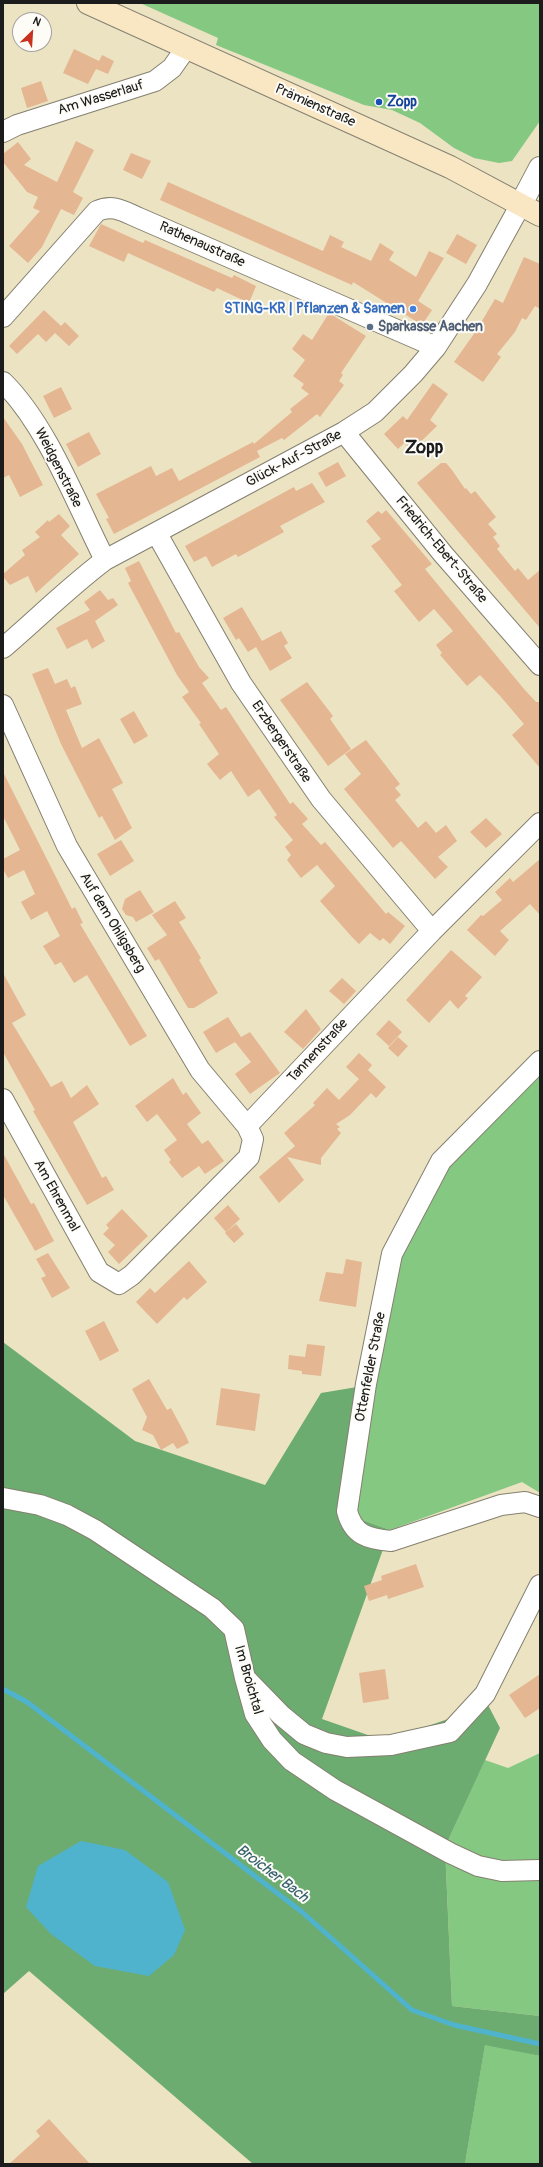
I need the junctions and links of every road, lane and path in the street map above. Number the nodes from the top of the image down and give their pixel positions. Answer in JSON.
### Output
{"nodes":[{"id":1,"x":88,"y":3,"type":"edge"},
{"id":2,"x":186,"y":48,"type":"junction"},
{"id":3,"x":3,"y":132,"type":"edge"},
{"id":4,"x":540,"y":168,"type":"edge"},
{"id":5,"x":521,"y":204,"type":"junction"},
{"id":6,"x":540,"y":215,"type":"edge"},
{"id":7,"x":3,"y":317,"type":"edge"},
{"id":8,"x":436,"y":347,"type":"junction"},
{"id":9,"x":3,"y":382,"type":"edge"},
{"id":10,"x":344,"y":432,"type":"junction"},
{"id":11,"x":157,"y":534,"type":"junction"},
{"id":12,"x":105,"y":560,"type":"junction"},
{"id":13,"x":3,"y":648,"type":"edge"},
{"id":14,"x":540,"y":665,"type":"edge"},
{"id":15,"x":3,"y":705,"type":"edge"},
{"id":16,"x":540,"y":823,"type":"edge"},
{"id":17,"x":432,"y":931,"type":"junction"},
{"id":18,"x":540,"y":1061,"type":"edge"},
{"id":19,"x":3,"y":1099,"type":"edge"},
{"id":20,"x":247,"y":1126,"type":"junction"},
{"id":21,"x":3,"y":1498,"type":"edge"},
{"id":22,"x":540,"y":1507,"type":"edge"},
{"id":23,"x":540,"y":1585,"type":"edge"},
{"id":24,"x":245,"y":1678,"type":"junction"},
{"id":25,"x":540,"y":1870,"type":"edge"}],
"edges":[{"from":1,"to":2,"type":"main road","name":"Prämienstraße"},
{"from":2,"to":3,"type":"street","name":"Am Wasserlauf"},
{"from":2,"to":5,"type":"main road","name":"Prämienstraße"},
{"from":4,"to":5,"type":"street"},
{"from":5,"to":6,"type":"main road","name":"Prämienstraße"},
{"from":5,"to":8,"type":"street","name":"Glück-Auf-Straße"},
{"from":7,"to":8,"type":"street","name":"Rathenaustraße"},
{"from":8,"to":10,"type":"street","name":"Glück-Auf-Straße"},
{"from":9,"to":12,"type":"street","name":"Weidgenstraße"},
{"from":10,"to":11,"type":"street","name":"Glück-Auf-Straße"},
{"from":10,"to":14,"type":"street","name":"Friedrich-Ebert-Straße"},
{"from":11,"to":12,"type":"street","name":"Glück-Auf-Straße"},
{"from":11,"to":17,"type":"street","name":"Erzbergerstraße"},
{"from":12,"to":13,"type":"street","name":"Glück-Auf-Straße"},
{"from":15,"to":20,"type":"street","name":"Auf dem Ohligsberg"},
{"from":16,"to":17,"type":"street","name":"Tannenstraße"},
{"from":17,"to":20,"type":"street","name":"Tannenstraße"},
{"from":18,"to":22,"type":"street","name":"Ottenfelder Straße"},
{"from":19,"to":20,"type":"street","name":"Am Ehrenmal"},
{"from":21,"to":24,"type":"street","name":"Im Broichtal"},
{"from":23,"to":24,"type":"street"},
{"from":24,"to":25,"type":"street","name":"Im Broichtal"}]}
